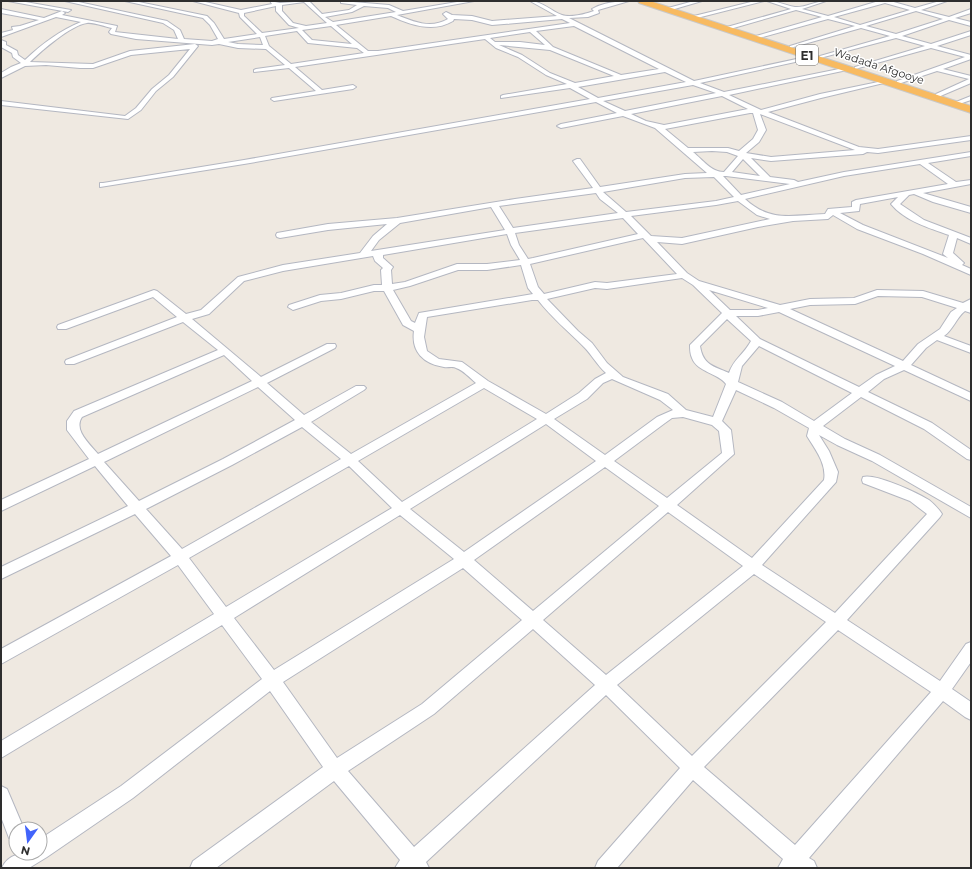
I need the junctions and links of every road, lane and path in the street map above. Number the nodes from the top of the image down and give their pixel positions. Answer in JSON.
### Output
{"nodes":[{"id":1,"x":10,"y":1,"type":"edge"},
{"id":2,"x":14,"y":1,"type":"edge"},
{"id":3,"x":67,"y":1,"type":"edge"},
{"id":4,"x":127,"y":1,"type":"edge"},
{"id":5,"x":195,"y":1,"type":"edge"},
{"id":6,"x":266,"y":1,"type":"edge"},
{"id":7,"x":303,"y":1,"type":"edge"},
{"id":8,"x":306,"y":1,"type":"edge"},
{"id":9,"x":342,"y":1,"type":"edge"},
{"id":10,"x":380,"y":1,"type":"edge"},
{"id":11,"x":472,"y":1,"type":"edge"},
{"id":12,"x":532,"y":1,"type":"edge"},
{"id":13,"x":627,"y":1,"type":"edge"},
{"id":14,"x":642,"y":1,"type":"edge"},
{"id":15,"x":650,"y":1,"type":"edge"},
{"id":16,"x":700,"y":1,"type":"edge"},
{"id":17,"x":762,"y":1,"type":"edge"},
{"id":18,"x":769,"y":1,"type":"edge"},
{"id":19,"x":824,"y":1,"type":"edge"},
{"id":20,"x":884,"y":1,"type":"edge"},
{"id":21,"x":945,"y":1,"type":"edge"},
{"id":22,"x":365,"y":2,"type":"edge"},
{"id":23,"x":460,"y":2,"type":"edge"},
{"id":24,"x":279,"y":4,"type":"junction"},
{"id":25,"x":414,"y":5,"type":"dead end"},
{"id":26,"x":87,"y":6,"type":"junction"},
{"id":27,"x":389,"y":7,"type":"junction"},
{"id":28,"x":435,"y":7,"type":"junction"},
{"id":29,"x":671,"y":8,"type":"junction"},
{"id":30,"x":422,"y":9,"type":"junction"},
{"id":31,"x":797,"y":9,"type":"junction"},
{"id":32,"x":917,"y":9,"type":"junction"},
{"id":33,"x":1,"y":10,"type":"edge"},
{"id":34,"x":70,"y":10,"type":"junction"},
{"id":35,"x":352,"y":10,"type":"junction"},
{"id":36,"x":971,"y":11,"type":"edge"},
{"id":37,"x":241,"y":12,"type":"junction"},
{"id":38,"x":402,"y":13,"type":"junction"},
{"id":39,"x":391,"y":14,"type":"junction"},
{"id":40,"x":55,"y":15,"type":"junction"},
{"id":41,"x":321,"y":16,"type":"junction"},
{"id":42,"x":697,"y":16,"type":"junction"},
{"id":43,"x":451,"y":17,"type":"junction"},
{"id":44,"x":560,"y":17,"type":"junction"},
{"id":45,"x":828,"y":17,"type":"junction"},
{"id":46,"x":949,"y":18,"type":"junction"},
{"id":47,"x":43,"y":19,"type":"junction"},
{"id":48,"x":477,"y":20,"type":"junction"},
{"id":49,"x":86,"y":21,"type":"junction"},
{"id":50,"x":448,"y":22,"type":"junction"},
{"id":51,"x":332,"y":24,"type":"junction"},
{"id":52,"x":574,"y":24,"type":"junction"},
{"id":53,"x":971,"y":24,"type":"edge"},
{"id":54,"x":8,"y":26,"type":"dead end"},
{"id":55,"x":862,"y":26,"type":"junction"},
{"id":56,"x":730,"y":27,"type":"junction"},
{"id":57,"x":14,"y":28,"type":"junction"},
{"id":58,"x":310,"y":28,"type":"junction"},
{"id":59,"x":299,"y":30,"type":"junction"},
{"id":60,"x":532,"y":30,"type":"junction"},
{"id":61,"x":971,"y":33,"type":"edge"},
{"id":62,"x":1,"y":35,"type":"edge"},
{"id":63,"x":262,"y":36,"type":"junction"},
{"id":64,"x":759,"y":36,"type":"junction"},
{"id":65,"x":897,"y":36,"type":"junction"},
{"id":66,"x":487,"y":38,"type":"junction"},
{"id":67,"x":181,"y":41,"type":"junction"},
{"id":68,"x":1,"y":42,"type":"edge"},
{"id":69,"x":220,"y":42,"type":"junction"},
{"id":70,"x":212,"y":43,"type":"junction"},
{"id":71,"x":494,"y":43,"type":"junction"},
{"id":72,"x":194,"y":46,"type":"junction"},
{"id":73,"x":359,"y":46,"type":"junction"},
{"id":74,"x":931,"y":46,"type":"junction"},
{"id":75,"x":267,"y":47,"type":"junction"},
{"id":76,"x":792,"y":47,"type":"junction"},
{"id":77,"x":551,"y":48,"type":"junction"},
{"id":78,"x":381,"y":53,"type":"junction"},
{"id":79,"x":818,"y":57,"type":"junction"},
{"id":80,"x":971,"y":57,"type":"edge"},
{"id":81,"x":25,"y":63,"type":"junction"},
{"id":82,"x":290,"y":66,"type":"junction"},
{"id":83,"x":853,"y":68,"type":"junction"},
{"id":84,"x":938,"y":68,"type":"junction"},
{"id":85,"x":664,"y":70,"type":"junction"},
{"id":86,"x":256,"y":71,"type":"dead end"},
{"id":87,"x":1,"y":76,"type":"edge"},
{"id":88,"x":620,"y":77,"type":"junction"},
{"id":89,"x":971,"y":78,"type":"edge"},
{"id":90,"x":886,"y":81,"type":"junction"},
{"id":91,"x":899,"y":82,"type":"junction"},
{"id":92,"x":971,"y":82,"type":"edge"},
{"id":93,"x":693,"y":83,"type":"junction"},
{"id":94,"x":574,"y":86,"type":"junction"},
{"id":95,"x":353,"y":87,"type":"dead end"},
{"id":96,"x":321,"y":92,"type":"junction"},
{"id":97,"x":721,"y":93,"type":"junction"},
{"id":98,"x":938,"y":95,"type":"junction"},
{"id":99,"x":503,"y":98,"type":"dead end"},
{"id":100,"x":971,"y":98,"type":"edge"},
{"id":101,"x":274,"y":99,"type":"dead end"},
{"id":102,"x":597,"y":99,"type":"junction"},
{"id":103,"x":959,"y":102,"type":"junction"},
{"id":104,"x":1,"y":103,"type":"edge"},
{"id":105,"x":971,"y":106,"type":"edge"},
{"id":106,"x":971,"y":110,"type":"edge"},
{"id":107,"x":758,"y":112,"type":"junction"},
{"id":108,"x":627,"y":114,"type":"junction"},
{"id":109,"x":561,"y":126,"type":"dead end"},
{"id":110,"x":658,"y":127,"type":"junction"},
{"id":111,"x":971,"y":138,"type":"edge"},
{"id":112,"x":907,"y":148,"type":"junction"},
{"id":113,"x":686,"y":150,"type":"junction"},
{"id":114,"x":872,"y":152,"type":"junction"},
{"id":115,"x":971,"y":153,"type":"edge"},
{"id":116,"x":743,"y":156,"type":"junction"},
{"id":117,"x":578,"y":161,"type":"dead end"},
{"id":118,"x":922,"y":162,"type":"junction"},
{"id":119,"x":716,"y":174,"type":"junction"},
{"id":120,"x":726,"y":174,"type":"junction"},
{"id":121,"x":767,"y":178,"type":"junction"},
{"id":122,"x":971,"y":182,"type":"edge"},
{"id":123,"x":801,"y":183,"type":"junction"},
{"id":124,"x":103,"y":185,"type":"dead end"},
{"id":125,"x":955,"y":185,"type":"junction"},
{"id":126,"x":597,"y":189,"type":"junction"},
{"id":127,"x":911,"y":192,"type":"junction"},
{"id":128,"x":741,"y":197,"type":"junction"},
{"id":129,"x":494,"y":205,"type":"junction"},
{"id":130,"x":971,"y":210,"type":"edge"},
{"id":131,"x":831,"y":211,"type":"junction"},
{"id":132,"x":626,"y":215,"type":"junction"},
{"id":133,"x":793,"y":218,"type":"junction"},
{"id":134,"x":398,"y":221,"type":"junction"},
{"id":135,"x":510,"y":231,"type":"junction"},
{"id":136,"x":954,"y":233,"type":"junction"},
{"id":137,"x":280,"y":235,"type":"dead end"},
{"id":138,"x":647,"y":237,"type":"junction"},
{"id":139,"x":971,"y":241,"type":"edge"},
{"id":140,"x":378,"y":253,"type":"junction"},
{"id":141,"x":362,"y":255,"type":"junction"},
{"id":142,"x":525,"y":263,"type":"junction"},
{"id":143,"x":971,"y":272,"type":"edge"},
{"id":144,"x":684,"y":274,"type":"junction"},
{"id":145,"x":696,"y":283,"type":"junction"},
{"id":146,"x":387,"y":288,"type":"junction"},
{"id":147,"x":541,"y":297,"type":"junction"},
{"id":148,"x":293,"y":307,"type":"dead end"},
{"id":149,"x":969,"y":307,"type":"edge"},
{"id":150,"x":779,"y":308,"type":"junction"},
{"id":151,"x":728,"y":313,"type":"junction"},
{"id":152,"x":184,"y":318,"type":"junction"},
{"id":153,"x":62,"y":327,"type":"dead end"},
{"id":154,"x":418,"y":329,"type":"junction"},
{"id":155,"x":936,"y":336,"type":"junction"},
{"id":156,"x":756,"y":341,"type":"junction"},
{"id":157,"x":331,"y":346,"type":"dead end"},
{"id":158,"x":971,"y":350,"type":"edge"},
{"id":159,"x":225,"y":351,"type":"junction"},
{"id":160,"x":70,"y":362,"type":"dead end"},
{"id":161,"x":904,"y":365,"type":"junction"},
{"id":162,"x":612,"y":374,"type":"junction"},
{"id":163,"x":260,"y":382,"type":"junction"},
{"id":164,"x":484,"y":383,"type":"junction"},
{"id":165,"x":732,"y":384,"type":"junction"},
{"id":166,"x":360,"y":388,"type":"dead end"},
{"id":167,"x":859,"y":393,"type":"junction"},
{"id":168,"x":971,"y":397,"type":"edge"},
{"id":169,"x":683,"y":413,"type":"junction"},
{"id":170,"x":546,"y":419,"type":"junction"},
{"id":171,"x":304,"y":422,"type":"junction"},
{"id":172,"x":716,"y":422,"type":"junction"},
{"id":173,"x":815,"y":426,"type":"junction"},
{"id":174,"x":971,"y":456,"type":"edge"},
{"id":175,"x":96,"y":460,"type":"junction"},
{"id":176,"x":350,"y":460,"type":"junction"},
{"id":177,"x":605,"y":460,"type":"junction"},
{"id":178,"x":868,"y":480,"type":"dead end"},
{"id":179,"x":670,"y":505,"type":"junction"},
{"id":180,"x":1,"y":506,"type":"edge"},
{"id":181,"x":138,"y":507,"type":"junction"},
{"id":182,"x":402,"y":509,"type":"junction"},
{"id":183,"x":971,"y":513,"type":"edge"},
{"id":184,"x":180,"y":557,"type":"junction"},
{"id":185,"x":464,"y":560,"type":"junction"},
{"id":186,"x":753,"y":566,"type":"junction"},
{"id":187,"x":1,"y":573,"type":"edge"},
{"id":188,"x":225,"y":616,"type":"junction"},
{"id":189,"x":534,"y":620,"type":"junction"},
{"id":190,"x":837,"y":621,"type":"junction"},
{"id":191,"x":971,"y":649,"type":"edge"},
{"id":192,"x":1,"y":656,"type":"edge"},
{"id":193,"x":272,"y":680,"type":"junction"},
{"id":194,"x":606,"y":685,"type":"junction"},
{"id":195,"x":942,"y":691,"type":"junction"},
{"id":196,"x":971,"y":712,"type":"edge"},
{"id":197,"x":1,"y":750,"type":"edge"},
{"id":198,"x":692,"y":768,"type":"junction"},
{"id":199,"x":335,"y":769,"type":"junction"},
{"id":200,"x":1,"y":795,"type":"edge"},
{"id":201,"x":12,"y":821,"type":"edge"},
{"id":202,"x":48,"y":845,"type":"edge"},
{"id":203,"x":797,"y":865,"type":"edge"},
{"id":204,"x":412,"y":866,"type":"edge"},
{"id":205,"x":200,"y":868,"type":"edge"},
{"id":206,"x":605,"y":868,"type":"edge"}],
"edges":[{"from":1,"to":2,"type":"street"},
{"from":2,"to":33,"type":"street"},
{"from":2,"to":34,"type":"street"},
{"from":3,"to":26,"type":"street"},
{"from":4,"to":69,"type":"street"},
{"from":5,"to":37,"type":"street"},
{"from":6,"to":24,"type":"street"},
{"from":7,"to":24,"type":"street"},
{"from":8,"to":41,"type":"street"},
{"from":9,"to":22,"type":"street"},
{"from":9,"to":35,"type":"street"},
{"from":10,"to":27,"type":"street"},
{"from":11,"to":23,"type":"street"},
{"from":12,"to":44,"type":"street"},
{"from":13,"to":44,"type":"street"},
{"from":14,"to":79,"type":"highway","name":"Wadada Afgooye","number":"E1"},
{"from":15,"to":29,"type":"highway","name":"Wadada Afgooye","number":"E1"},
{"from":16,"to":29,"type":"street"},
{"from":17,"to":42,"type":"street"},
{"from":18,"to":31,"type":"street"},
{"from":19,"to":31,"type":"street"},
{"from":20,"to":32,"type":"street"},
{"from":20,"to":45,"type":"street"},
{"from":21,"to":32,"type":"street"},
{"from":22,"to":27,"type":"street"},
{"from":22,"to":35,"type":"street"},
{"from":23,"to":28,"type":"street"},
{"from":24,"to":37,"type":"street"},
{"from":24,"to":58,"type":"street"},
{"from":25,"to":30,"type":"street"},
{"from":26,"to":34,"type":"street"},
{"from":26,"to":67,"type":"street"},
{"from":27,"to":38,"type":"street"},
{"from":28,"to":30,"type":"street"},
{"from":28,"to":43,"type":"street"},
{"from":29,"to":42,"type":"highway","name":"Wadada Afgooye","number":"E1"},
{"from":30,"to":38,"type":"street"},
{"from":31,"to":45,"type":"street"},
{"from":31,"to":56,"type":"street"},
{"from":32,"to":46,"type":"street"},
{"from":32,"to":55,"type":"street"},
{"from":33,"to":47,"type":"street"},
{"from":34,"to":40,"type":"street"},
{"from":35,"to":41,"type":"street"},
{"from":36,"to":46,"type":"street"},
{"from":37,"to":63,"type":"street"},
{"from":38,"to":39,"type":"street"},
{"from":39,"to":50,"type":"street"},
{"from":39,"to":51,"type":"street"},
{"from":40,"to":47,"type":"street"},
{"from":40,"to":49,"type":"street"},
{"from":41,"to":51,"type":"street"},
{"from":42,"to":56,"type":"highway","name":"Wadada Afgooye","number":"E1"},
{"from":43,"to":48,"type":"street"},
{"from":43,"to":50,"type":"street"},
{"from":44,"to":48,"type":"street"},
{"from":44,"to":52,"type":"street"},
{"from":45,"to":55,"type":"street"},
{"from":45,"to":64,"type":"street"},
{"from":46,"to":53,"type":"street"},
{"from":46,"to":65,"type":"street"},
{"from":47,"to":57,"type":"street"},
{"from":48,"to":50,"type":"street"},
{"from":49,"to":67,"type":"street"},
{"from":49,"to":81,"type":"street"},
{"from":51,"to":58,"type":"street"},
{"from":51,"to":73,"type":"street"},
{"from":52,"to":60,"type":"street"},
{"from":52,"to":85,"type":"street"},
{"from":54,"to":57,"type":"street"},
{"from":55,"to":65,"type":"street"},
{"from":55,"to":76,"type":"street"},
{"from":56,"to":64,"type":"highway","name":"Wadada Afgooye","number":"E1"},
{"from":57,"to":62,"type":"street"},
{"from":58,"to":59,"type":"street"},
{"from":59,"to":63,"type":"street"},
{"from":59,"to":73,"type":"street"},
{"from":60,"to":66,"type":"street"},
{"from":60,"to":77,"type":"street"},
{"from":61,"to":74,"type":"street"},
{"from":63,"to":69,"type":"street"},
{"from":63,"to":75,"type":"street"},
{"from":64,"to":76,"type":"highway","name":"Wadada Afgooye","number":"E1"},
{"from":65,"to":74,"type":"street"},
{"from":65,"to":79,"type":"street"},
{"from":66,"to":71,"type":"street"},
{"from":66,"to":78,"type":"street"},
{"from":67,"to":70,"type":"street"},
{"from":68,"to":81,"type":"street"},
{"from":69,"to":70,"type":"street"},
{"from":69,"to":75,"type":"street"},
{"from":70,"to":72,"type":"street"},
{"from":71,"to":77,"type":"street"},
{"from":71,"to":94,"type":"street"},
{"from":72,"to":81,"type":"street"},
{"from":72,"to":104,"type":"street"},
{"from":73,"to":78,"type":"street"},
{"from":74,"to":80,"type":"street"},
{"from":74,"to":83,"type":"street"},
{"from":75,"to":82,"type":"street"},
{"from":76,"to":79,"type":"highway","name":"Wadada Afgooye","number":"E1"},
{"from":77,"to":88,"type":"street"},
{"from":78,"to":82,"type":"street"},
{"from":79,"to":83,"type":"highway","name":"Wadada Afgooye","number":"E1"},
{"from":79,"to":93,"type":"street"},
{"from":80,"to":84,"type":"street"},
{"from":81,"to":87,"type":"street"},
{"from":82,"to":86,"type":"street"},
{"from":82,"to":96,"type":"street"},
{"from":83,"to":90,"type":"highway","name":"Wadada Afgooye","number":"E1"},
{"from":83,"to":91,"type":"highway","name":"Wadada Afgooye","number":"E1"},
{"from":83,"to":97,"type":"street"},
{"from":84,"to":89,"type":"street"},
{"from":84,"to":91,"type":"street"},
{"from":85,"to":88,"type":"street"},
{"from":85,"to":93,"type":"street"},
{"from":88,"to":94,"type":"street"},
{"from":90,"to":106,"type":"highway","name":"Wadada Afgooye","number":"E1"},
{"from":90,"to":107,"type":"street"},
{"from":91,"to":98,"type":"highway","name":"Wadada Afgooye","number":"E1"},
{"from":92,"to":98,"type":"street"},
{"from":93,"to":97,"type":"street"},
{"from":93,"to":102,"type":"street"},
{"from":94,"to":99,"type":"street"},
{"from":94,"to":102,"type":"street"},
{"from":95,"to":96,"type":"street"},
{"from":96,"to":101,"type":"street"},
{"from":97,"to":107,"type":"street"},
{"from":97,"to":108,"type":"street"},
{"from":98,"to":103,"type":"highway","name":"Wadada Afgooye","number":"E1"},
{"from":100,"to":103,"type":"street"},
{"from":102,"to":108,"type":"street"},
{"from":102,"to":124,"type":"street"},
{"from":103,"to":105,"type":"highway","name":"Wadada Afgooye","number":"E1"},
{"from":107,"to":110,"type":"street"},
{"from":107,"to":114,"type":"street"},
{"from":107,"to":116,"type":"street"},
{"from":108,"to":109,"type":"street"},
{"from":108,"to":110,"type":"street"},
{"from":110,"to":113,"type":"street"},
{"from":111,"to":112,"type":"street"},
{"from":112,"to":114,"type":"street"},
{"from":112,"to":115,"type":"street"},
{"from":113,"to":116,"type":"street"},
{"from":113,"to":119,"type":"street"},
{"from":114,"to":116,"type":"street"},
{"from":115,"to":118,"type":"street"},
{"from":116,"to":120,"type":"street"},
{"from":116,"to":121,"type":"street"},
{"from":117,"to":126,"type":"street"},
{"from":118,"to":123,"type":"street"},
{"from":118,"to":125,"type":"street"},
{"from":119,"to":120,"type":"street"},
{"from":119,"to":126,"type":"street"},
{"from":119,"to":128,"type":"street"},
{"from":120,"to":121,"type":"street"},
{"from":121,"to":123,"type":"street"},
{"from":122,"to":125,"type":"street"},
{"from":123,"to":128,"type":"street"},
{"from":125,"to":127,"type":"street"},
{"from":126,"to":129,"type":"street"},
{"from":126,"to":132,"type":"street"},
{"from":127,"to":130,"type":"street"},
{"from":127,"to":131,"type":"street"},
{"from":127,"to":136,"type":"street"},
{"from":128,"to":132,"type":"street"},
{"from":128,"to":133,"type":"street"},
{"from":129,"to":134,"type":"street"},
{"from":129,"to":135,"type":"street"},
{"from":131,"to":133,"type":"street"},
{"from":131,"to":143,"type":"street"},
{"from":132,"to":135,"type":"street"},
{"from":132,"to":138,"type":"street"},
{"from":133,"to":138,"type":"street"},
{"from":134,"to":137,"type":"street"},
{"from":134,"to":141,"type":"street"},
{"from":135,"to":140,"type":"street"},
{"from":135,"to":142,"type":"street"},
{"from":136,"to":139,"type":"street"},
{"from":136,"to":143,"type":"street"},
{"from":138,"to":142,"type":"street"},
{"from":138,"to":144,"type":"street"},
{"from":140,"to":141,"type":"street"},
{"from":140,"to":146,"type":"street"},
{"from":141,"to":152,"type":"street"},
{"from":142,"to":146,"type":"street"},
{"from":142,"to":147,"type":"street"},
{"from":144,"to":145,"type":"street"},
{"from":144,"to":147,"type":"street"},
{"from":145,"to":150,"type":"street"},
{"from":145,"to":151,"type":"street"},
{"from":146,"to":148,"type":"street"},
{"from":146,"to":154,"type":"street"},
{"from":147,"to":154,"type":"street"},
{"from":147,"to":162,"type":"street"},
{"from":149,"to":150,"type":"street"},
{"from":149,"to":155,"type":"street"},
{"from":150,"to":151,"type":"street"},
{"from":150,"to":161,"type":"street"},
{"from":151,"to":156,"type":"street"},
{"from":151,"to":165,"type":"street"},
{"from":152,"to":153,"type":"street"},
{"from":152,"to":159,"type":"street"},
{"from":152,"to":160,"type":"street"},
{"from":154,"to":164,"type":"street"},
{"from":155,"to":158,"type":"street"},
{"from":155,"to":161,"type":"street"},
{"from":156,"to":165,"type":"street"},
{"from":156,"to":167,"type":"street"},
{"from":157,"to":163,"type":"street"},
{"from":159,"to":163,"type":"street"},
{"from":159,"to":175,"type":"street"},
{"from":161,"to":167,"type":"street"},
{"from":161,"to":168,"type":"street"},
{"from":162,"to":169,"type":"street"},
{"from":162,"to":170,"type":"street"},
{"from":163,"to":171,"type":"street"},
{"from":163,"to":175,"type":"street"},
{"from":164,"to":170,"type":"street"},
{"from":164,"to":176,"type":"street"},
{"from":165,"to":172,"type":"street"},
{"from":165,"to":173,"type":"street"},
{"from":166,"to":171,"type":"street"},
{"from":167,"to":173,"type":"street"},
{"from":167,"to":174,"type":"street"},
{"from":169,"to":172,"type":"street"},
{"from":169,"to":177,"type":"street"},
{"from":170,"to":177,"type":"street"},
{"from":170,"to":182,"type":"street"},
{"from":171,"to":176,"type":"street"},
{"from":171,"to":181,"type":"street"},
{"from":172,"to":179,"type":"street"},
{"from":173,"to":183,"type":"street"},
{"from":173,"to":186,"type":"street"},
{"from":175,"to":180,"type":"street"},
{"from":175,"to":181,"type":"street"},
{"from":176,"to":182,"type":"street"},
{"from":176,"to":184,"type":"street"},
{"from":177,"to":179,"type":"street"},
{"from":177,"to":185,"type":"street"},
{"from":178,"to":190,"type":"street"},
{"from":179,"to":186,"type":"street"},
{"from":179,"to":189,"type":"street"},
{"from":181,"to":184,"type":"street"},
{"from":181,"to":187,"type":"street"},
{"from":182,"to":185,"type":"street"},
{"from":182,"to":188,"type":"street"},
{"from":184,"to":188,"type":"street"},
{"from":184,"to":192,"type":"street"},
{"from":185,"to":189,"type":"street"},
{"from":185,"to":193,"type":"street"},
{"from":186,"to":190,"type":"street"},
{"from":186,"to":194,"type":"street"},
{"from":188,"to":193,"type":"street"},
{"from":188,"to":197,"type":"street"},
{"from":189,"to":194,"type":"street"},
{"from":189,"to":199,"type":"street"},
{"from":190,"to":195,"type":"street"},
{"from":190,"to":198,"type":"street"},
{"from":191,"to":195,"type":"street"},
{"from":193,"to":199,"type":"street"},
{"from":193,"to":202,"type":"street"},
{"from":194,"to":198,"type":"street"},
{"from":194,"to":204,"type":"street"},
{"from":195,"to":196,"type":"street"},
{"from":195,"to":203,"type":"street"},
{"from":198,"to":203,"type":"street"},
{"from":198,"to":206,"type":"street"},
{"from":199,"to":204,"type":"street"},
{"from":199,"to":205,"type":"street"},
{"from":200,"to":201,"type":"street"}]}
